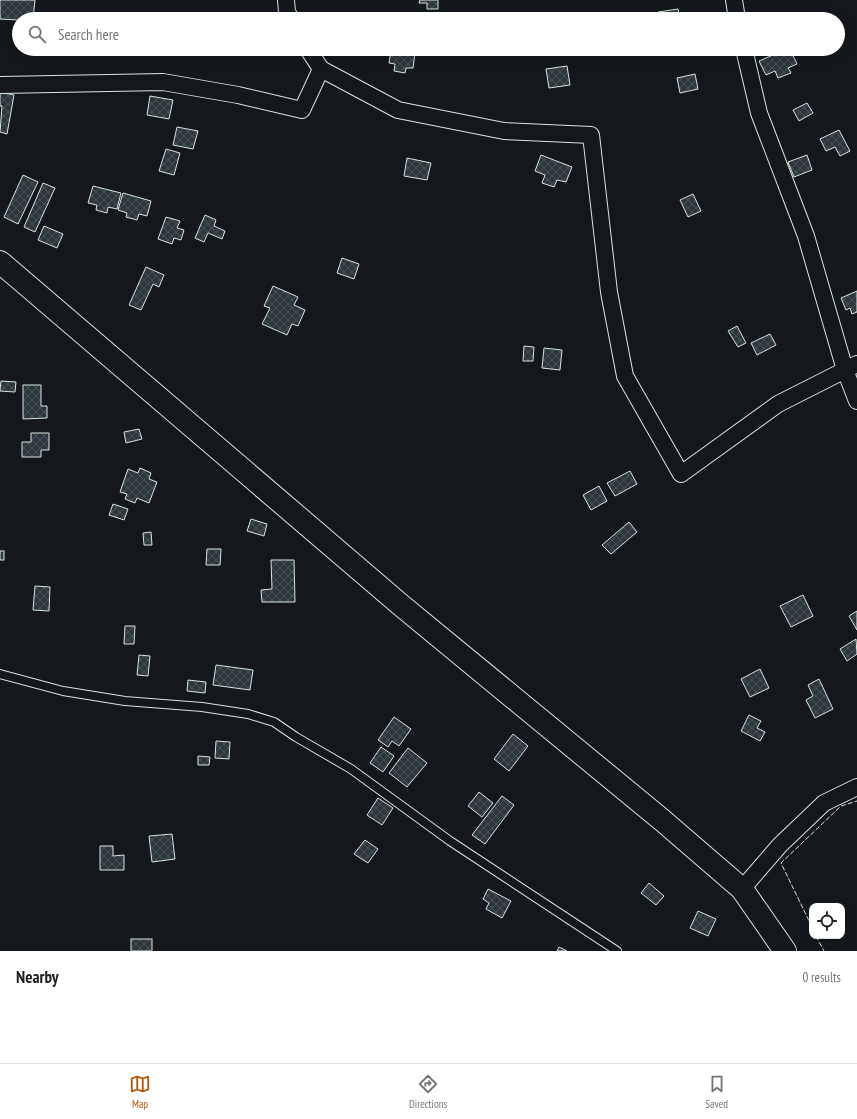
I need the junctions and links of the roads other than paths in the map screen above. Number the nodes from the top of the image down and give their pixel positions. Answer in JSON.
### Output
{"nodes":[{"id":1,"x":286,"y":0,"type":"edge"},
{"id":2,"x":734,"y":0,"type":"edge"},
{"id":3,"x":287,"y":12,"type":"edge"},
{"id":4,"x":737,"y":12,"type":"edge"},
{"id":5,"x":313,"y":56,"type":"edge"},
{"id":6,"x":746,"y":56,"type":"edge"},
{"id":7,"x":322,"y":69,"type":"junction"},
{"id":8,"x":0,"y":85,"type":"edge"},
{"id":9,"x":0,"y":262,"type":"edge"},
{"id":10,"x":851,"y":367,"type":"edge"},
{"id":11,"x":857,"y":401,"type":"edge"},
{"id":12,"x":0,"y":674,"type":"edge"},
{"id":13,"x":857,"y":787,"type":"edge"},
{"id":14,"x":742,"y":889,"type":"junction"},
{"id":15,"x":617,"y":951,"type":"edge"},
{"id":16,"x":785,"y":951,"type":"edge"}],
"edges":[{"from":1,"to":3,"type":"street"},
{"from":2,"to":4,"type":"street"},
{"from":5,"to":7,"type":"street"},
{"from":6,"to":10,"type":"street"},
{"from":7,"to":8,"type":"street"},
{"from":7,"to":10,"type":"street"},
{"from":9,"to":14,"type":"main road"},
{"from":10,"to":11,"type":"street"},
{"from":12,"to":15,"type":"lane"},
{"from":13,"to":14,"type":"street"},
{"from":14,"to":16,"type":"main road"}]}
